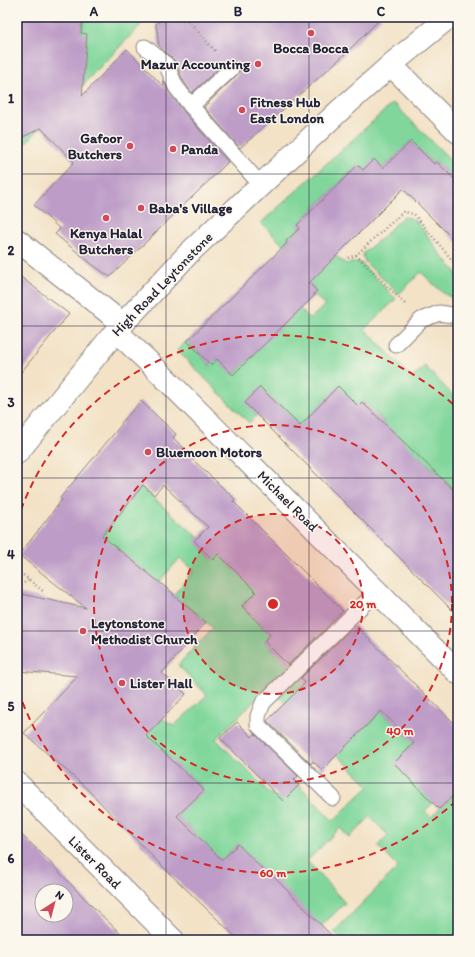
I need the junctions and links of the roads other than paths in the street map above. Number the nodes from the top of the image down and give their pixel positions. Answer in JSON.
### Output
{"nodes":[{"id":1,"x":448,"y":17,"type":"edge"},
{"id":2,"x":145,"y":47,"type":"dead end"},
{"id":3,"x":391,"y":65,"type":"junction"},
{"id":4,"x":231,"y":69,"type":"road end"},
{"id":5,"x":191,"y":106,"type":"junction"},
{"id":6,"x":458,"y":132,"type":"edge"},
{"id":7,"x":261,"y":185,"type":"junction"},
{"id":8,"x":17,"y":240,"type":"edge"},
{"id":9,"x":458,"y":316,"type":"edge"},
{"id":10,"x":119,"y":328,"type":"junction"},
{"id":11,"x":396,"y":345,"type":"dead end"},
{"id":12,"x":17,"y":453,"type":"edge"},
{"id":13,"x":377,"y":591,"type":"junction"},
{"id":14,"x":458,"y":673,"type":"edge"},
{"id":15,"x":21,"y":795,"type":"edge"},
{"id":16,"x":333,"y":798,"type":"dead end"},
{"id":17,"x":173,"y":940,"type":"edge"}],
"edges":[{"from":1,"to":3,"type":"street","name":"High Road Leytonstone"},
{"from":2,"to":5,"type":"lane"},
{"from":3,"to":6,"type":"street"},
{"from":3,"to":7,"type":"street","name":"High Road Leytonstone"},
{"from":4,"to":5,"type":"lane"},
{"from":5,"to":7,"type":"lane"},
{"from":7,"to":10,"type":"street","name":"High Road Leytonstone"},
{"from":8,"to":10,"type":"street","name":"Michael Road"},
{"from":9,"to":11,"type":"lane"},
{"from":10,"to":12,"type":"street","name":"High Road Leytonstone"},
{"from":10,"to":13,"type":"street","name":"Michael Road"},
{"from":13,"to":14,"type":"street","name":"Michael Road"},
{"from":13,"to":16,"type":"lane"},
{"from":15,"to":17,"type":"street","name":"Lister Road"}]}
